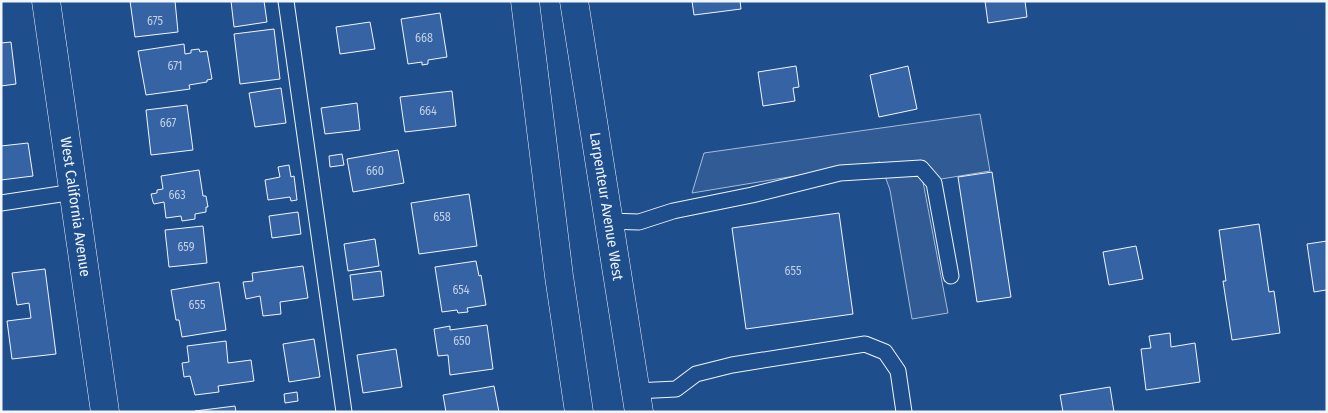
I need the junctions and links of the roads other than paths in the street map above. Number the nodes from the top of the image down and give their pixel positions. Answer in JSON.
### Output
{"nodes":[{"id":1,"x":46,"y":1,"type":"edge"},
{"id":2,"x":286,"y":1,"type":"edge"},
{"id":3,"x":525,"y":1,"type":"edge"},
{"id":4,"x":574,"y":1,"type":"edge"},
{"id":5,"x":74,"y":192,"type":"junction"},
{"id":6,"x":1,"y":203,"type":"edge"},
{"id":7,"x":608,"y":221,"type":"junction"},
{"id":8,"x":951,"y":276,"type":"dead end"},
{"id":9,"x":637,"y":402,"type":"edge"},
{"id":10,"x":105,"y":412,"type":"edge"},
{"id":11,"x":344,"y":412,"type":"edge"},
{"id":12,"x":579,"y":412,"type":"edge"},
{"id":13,"x":904,"y":412,"type":"edge"}],
"edges":[{"from":1,"to":5,"type":"main road","name":"West California Avenue"},
{"from":2,"to":11,"type":"lane"},
{"from":3,"to":12,"type":"main road"},
{"from":4,"to":7,"type":"main road","name":"Larpenteur Avenue West"},
{"from":5,"to":6,"type":"lane"},
{"from":5,"to":10,"type":"main road","name":"West California Avenue"},
{"from":7,"to":8,"type":"lane"},
{"from":7,"to":9,"type":"main road","name":"Larpenteur Avenue West"},
{"from":9,"to":13,"type":"lane"}]}
